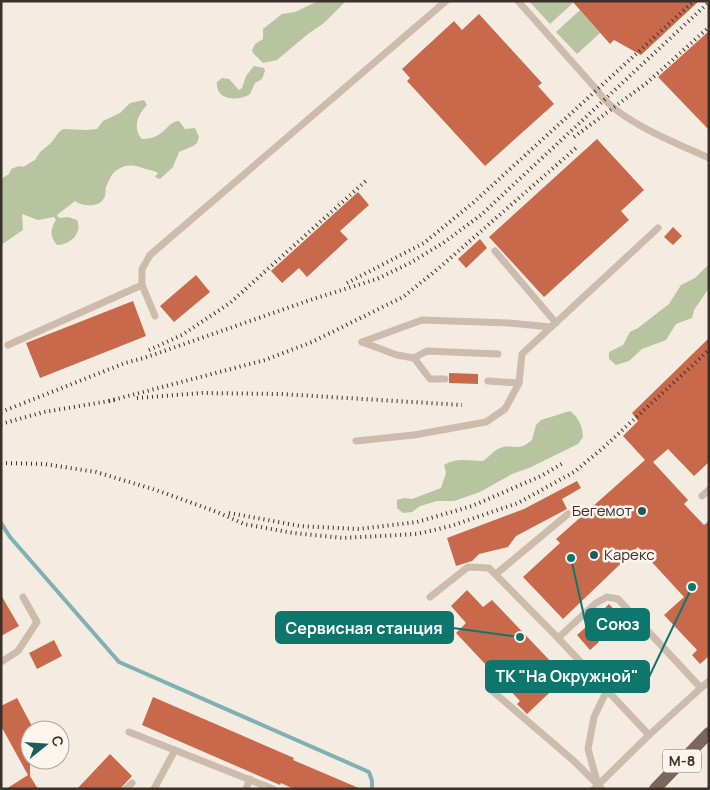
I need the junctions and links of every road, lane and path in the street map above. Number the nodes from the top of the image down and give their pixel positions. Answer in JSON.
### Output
{"nodes":[{"id":1,"x":446,"y":1,"type":"edge"},
{"id":2,"x":518,"y":1,"type":"edge"},
{"id":3,"x":709,"y":158,"type":"edge"},
{"id":4,"x":658,"y":228,"type":"dead end"},
{"id":5,"x":495,"y":252,"type":"dead end"},
{"id":6,"x":142,"y":284,"type":"junction"},
{"id":7,"x":155,"y":316,"type":"dead end"},
{"id":8,"x":553,"y":325,"type":"junction"},
{"id":9,"x":8,"y":345,"type":"dead end"},
{"id":10,"x":498,"y":354,"type":"dead end"},
{"id":11,"x":414,"y":358,"type":"junction"},
{"id":12,"x":446,"y":379,"type":"dead end"},
{"id":13,"x":488,"y":381,"type":"dead end"},
{"id":14,"x":520,"y":382,"type":"junction"},
{"id":15,"x":356,"y":440,"type":"dead end"},
{"id":16,"x":709,"y":490,"type":"edge"},
{"id":17,"x":702,"y":496,"type":"dead end"},
{"id":18,"x":568,"y":514,"type":"dead end"},
{"id":19,"x":496,"y":574,"type":"junction"},
{"id":20,"x":430,"y":596,"type":"dead end"},
{"id":21,"x":23,"y":597,"type":"dead end"},
{"id":22,"x":558,"y":638,"type":"junction"},
{"id":23,"x":1,"y":662,"type":"edge"},
{"id":24,"x":709,"y":681,"type":"edge"},
{"id":25,"x":489,"y":688,"type":"dead end"},
{"id":26,"x":701,"y":688,"type":"junction"},
{"id":27,"x":607,"y":690,"type":"junction"},
{"id":28,"x":129,"y":732,"type":"dead end"},
{"id":29,"x":709,"y":733,"type":"edge"},
{"id":30,"x":649,"y":735,"type":"junction"},
{"id":31,"x":175,"y":750,"type":"junction"},
{"id":32,"x":250,"y":779,"type":"junction"},
{"id":33,"x":598,"y":788,"type":"edge"},
{"id":34,"x":154,"y":789,"type":"edge"},
{"id":35,"x":246,"y":789,"type":"edge"},
{"id":36,"x":273,"y":789,"type":"edge"},
{"id":37,"x":655,"y":789,"type":"edge"}],
"edges":[{"from":1,"to":6,"type":"lane"},
{"from":2,"to":3,"type":"lane"},
{"from":4,"to":8,"type":"lane"},
{"from":5,"to":8,"type":"lane"},
{"from":6,"to":7,"type":"lane"},
{"from":6,"to":9,"type":"lane"},
{"from":8,"to":11,"type":"lane"},
{"from":8,"to":14,"type":"lane"},
{"from":10,"to":11,"type":"lane"},
{"from":11,"to":12,"type":"lane"},
{"from":13,"to":14,"type":"lane"},
{"from":14,"to":15,"type":"lane"},
{"from":16,"to":17,"type":"lane"},
{"from":18,"to":19,"type":"lane"},
{"from":19,"to":20,"type":"lane"},
{"from":19,"to":22,"type":"lane"},
{"from":21,"to":23,"type":"lane"},
{"from":22,"to":26,"type":"lane"},
{"from":22,"to":27,"type":"lane"},
{"from":24,"to":26,"type":"lane"},
{"from":25,"to":33,"type":"lane"},
{"from":26,"to":30,"type":"lane"},
{"from":27,"to":30,"type":"lane"},
{"from":27,"to":33,"type":"lane"},
{"from":28,"to":31,"type":"lane"},
{"from":29,"to":37,"type":"main road","number":"М-8"},
{"from":30,"to":33,"type":"lane"},
{"from":31,"to":32,"type":"lane"},
{"from":31,"to":34,"type":"lane"},
{"from":32,"to":35,"type":"lane"},
{"from":32,"to":36,"type":"lane"}]}
